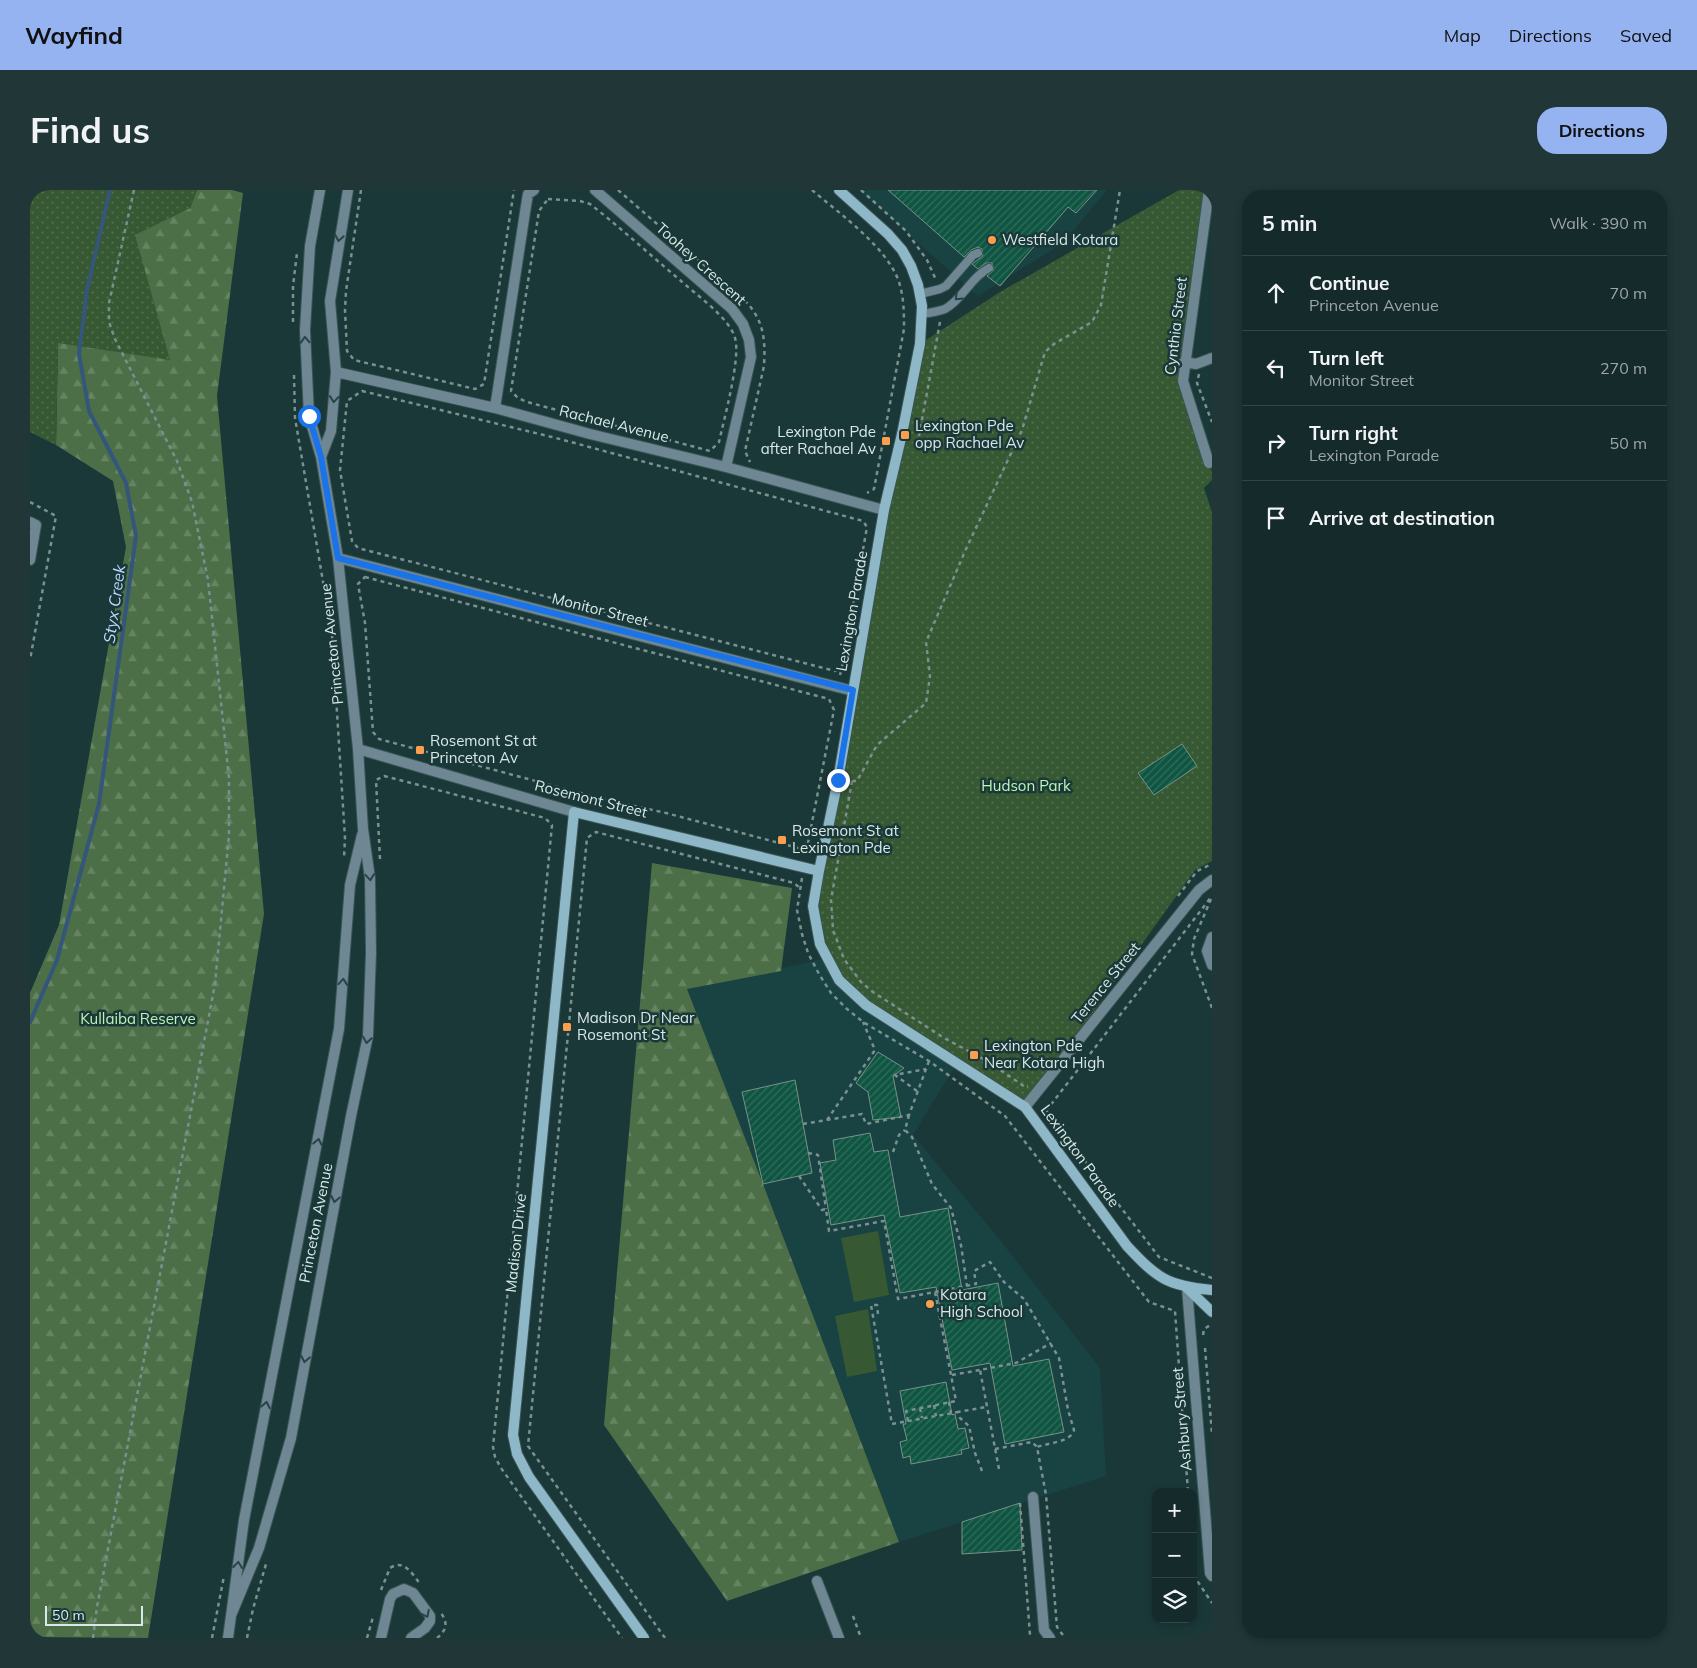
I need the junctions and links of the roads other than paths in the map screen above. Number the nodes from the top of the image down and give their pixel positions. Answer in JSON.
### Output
{"nodes":[{"id":1,"x":320,"y":190,"type":"edge"},
{"id":2,"x":348,"y":190,"type":"edge"},
{"id":3,"x":595,"y":190,"type":"edge"},
{"id":4,"x":839,"y":190,"type":"edge"},
{"id":5,"x":1209,"y":190,"type":"edge"},
{"id":6,"x":530,"y":192,"type":"edge"},
{"id":7,"x":978,"y":253,"type":"dead end"},
{"id":8,"x":989,"y":268,"type":"dead end"},
{"id":9,"x":920,"y":294,"type":"junction"},
{"id":10,"x":921,"y":314,"type":"junction"},
{"id":11,"x":1212,"y":358,"type":"edge"},
{"id":12,"x":1184,"y":362,"type":"junction"},
{"id":13,"x":336,"y":372,"type":"junction"},
{"id":14,"x":495,"y":408,"type":"junction"},
{"id":15,"x":321,"y":457,"type":"junction"},
{"id":16,"x":1211,"y":464,"type":"edge"},
{"id":17,"x":726,"y":467,"type":"junction"},
{"id":18,"x":884,"y":510,"type":"junction"},
{"id":19,"x":30,"y":522,"type":"edge"},
{"id":20,"x":338,"y":558,"type":"junction"},
{"id":21,"x":30,"y":560,"type":"edge"},
{"id":22,"x":853,"y":690,"type":"junction"},
{"id":23,"x":358,"y":749,"type":"junction"},
{"id":24,"x":574,"y":812,"type":"junction"},
{"id":25,"x":363,"y":829,"type":"junction"},
{"id":26,"x":819,"y":872,"type":"junction"},
{"id":27,"x":1212,"y":880,"type":"edge"},
{"id":28,"x":1212,"y":937,"type":"edge"},
{"id":29,"x":1212,"y":965,"type":"edge"},
{"id":30,"x":1025,"y":1107,"type":"junction"},
{"id":31,"x":1187,"y":1288,"type":"junction"},
{"id":32,"x":1212,"y":1290,"type":"edge"},
{"id":33,"x":1212,"y":1312,"type":"edge"},
{"id":34,"x":1207,"y":1484,"type":"edge"},
{"id":35,"x":1033,"y":1497,"type":"dead end"},
{"id":36,"x":1212,"y":1576,"type":"edge"},
{"id":37,"x":817,"y":1581,"type":"dead end"},
{"id":38,"x":232,"y":1613,"type":"junction"},
{"id":39,"x":228,"y":1638,"type":"edge"},
{"id":40,"x":381,"y":1638,"type":"edge"},
{"id":41,"x":411,"y":1638,"type":"edge"},
{"id":42,"x":644,"y":1638,"type":"edge"},
{"id":43,"x":839,"y":1638,"type":"edge"},
{"id":44,"x":1050,"y":1638,"type":"edge"}],
"edges":[{"from":15,"to":1,"type":"street","name":"Princeton Avenue","one_way":true},
{"from":2,"to":13,"type":"street","one_way":true},
{"from":3,"to":17,"type":"street","name":"Toohey Crescent"},
{"from":4,"to":9,"type":"main road","name":"Lexington Parade"},
{"from":5,"to":12,"type":"street","name":"Cynthia Street"},
{"from":6,"to":14,"type":"street"},
{"from":7,"to":9,"type":"lane"},
{"from":8,"to":10,"type":"lane","one_way":true},
{"from":9,"to":10,"type":"main road","name":"Lexington Parade"},
{"from":10,"to":18,"type":"main road","name":"Lexington Parade"},
{"from":11,"to":12,"type":"street"},
{"from":12,"to":16,"type":"street","name":"Cynthia Street"},
{"from":13,"to":14,"type":"street","name":"Rachael Avenue"},
{"from":13,"to":15,"type":"street","one_way":true},
{"from":14,"to":17,"type":"street","name":"Rachael Avenue"},
{"from":15,"to":20,"type":"street","name":"Princeton Avenue"},
{"from":17,"to":18,"type":"street","name":"Rachael Avenue"},
{"from":18,"to":22,"type":"main road","name":"Lexington Parade"},
{"from":19,"to":21,"type":"street"},
{"from":20,"to":22,"type":"street","name":"Monitor Street"},
{"from":20,"to":23,"type":"street","name":"Princeton Avenue"},
{"from":22,"to":26,"type":"main road","name":"Lexington Parade"},
{"from":23,"to":24,"type":"street","name":"Rosemont Street"},
{"from":23,"to":25,"type":"street","name":"Princeton Avenue"},
{"from":24,"to":26,"type":"main road","name":"Rosemont Street"},
{"from":24,"to":42,"type":"main road","name":"Madison Drive"},
{"from":38,"to":25,"type":"street","name":"Princeton Avenue","one_way":true},
{"from":25,"to":38,"type":"street","name":"Princeton Avenue","one_way":true},
{"from":26,"to":30,"type":"main road","name":"Lexington Parade"},
{"from":27,"to":30,"type":"street","name":"Terence Street"},
{"from":28,"to":29,"type":"street"},
{"from":30,"to":31,"type":"main road","name":"Lexington Parade"},
{"from":31,"to":32,"type":"main road","name":"Lexington Parade"},
{"from":31,"to":33,"type":"main road","name":"Lexington Parade"},
{"from":31,"to":34,"type":"street","name":"Ashbury Street"},
{"from":34,"to":36,"type":"street","name":"Ashbury Street"},
{"from":35,"to":44,"type":"street"},
{"from":37,"to":43,"type":"street"},
{"from":38,"to":39,"type":"street","name":"Princeton Avenue"},
{"from":40,"to":41,"type":"street","one_way":true}]}
